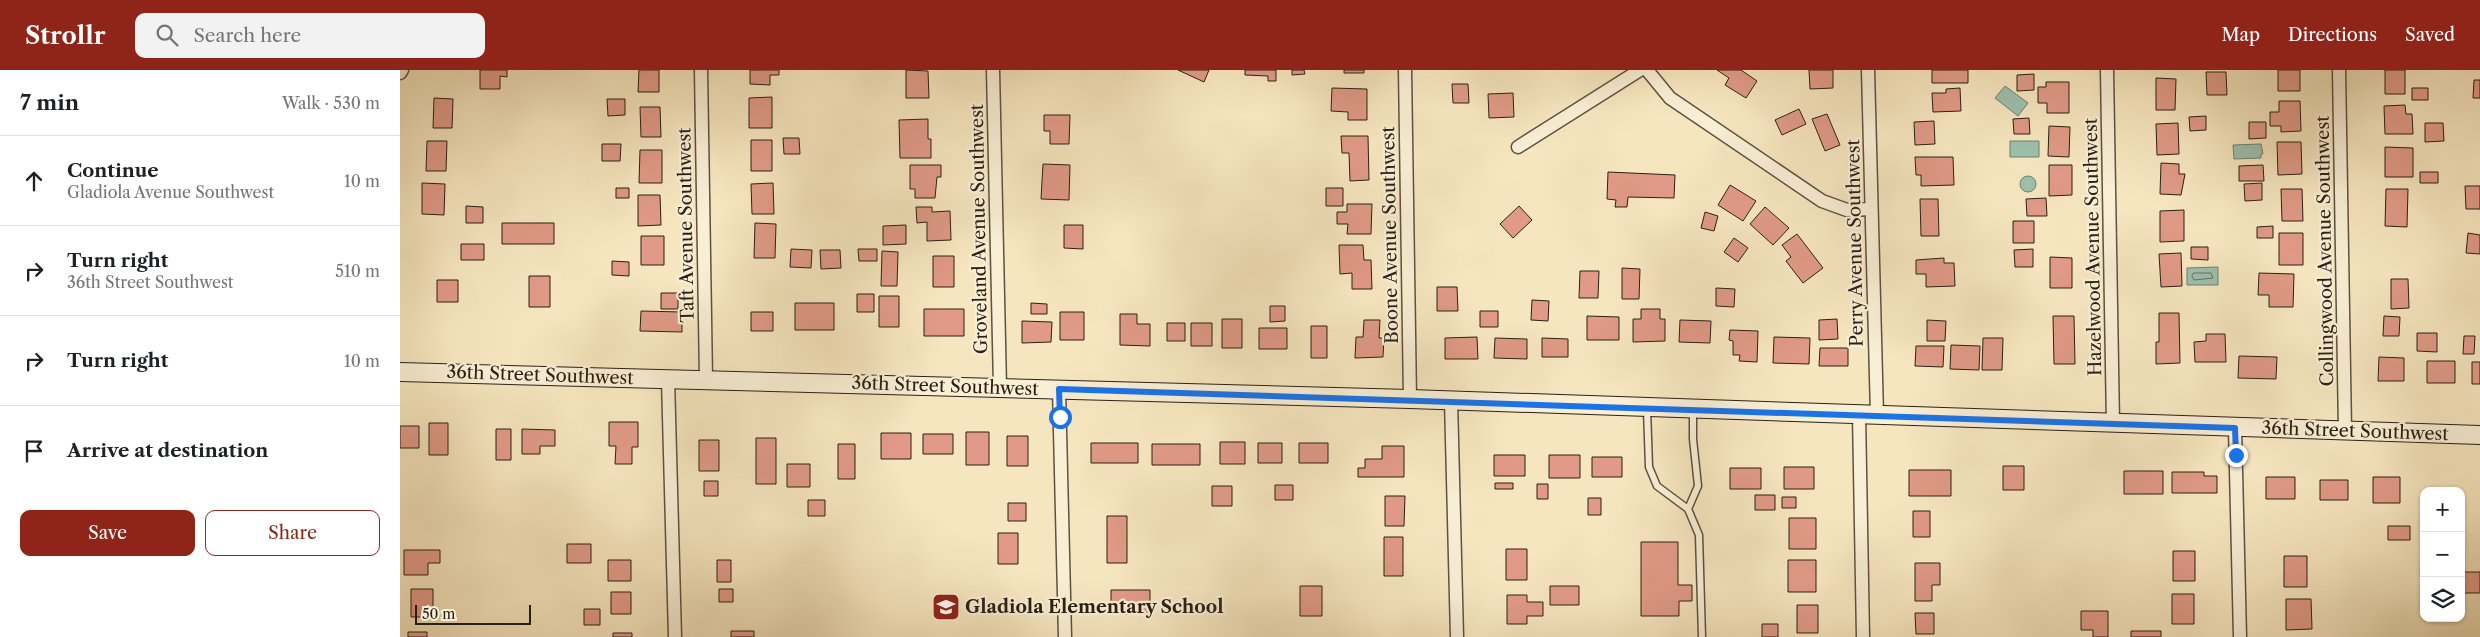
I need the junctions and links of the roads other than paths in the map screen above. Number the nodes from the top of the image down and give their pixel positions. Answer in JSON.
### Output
{"nodes":[{"id":1,"x":701,"y":70,"type":"edge"},
{"id":2,"x":994,"y":70,"type":"edge"},
{"id":3,"x":1405,"y":70,"type":"edge"},
{"id":4,"x":1640,"y":70,"type":"edge"},
{"id":5,"x":1647,"y":70,"type":"edge"},
{"id":6,"x":1868,"y":70,"type":"edge"},
{"id":7,"x":2107,"y":70,"type":"edge"},
{"id":8,"x":2339,"y":70,"type":"edge"},
{"id":9,"x":1518,"y":147,"type":"dead end"},
{"id":10,"x":1871,"y":209,"type":"junction"},
{"id":11,"x":400,"y":372,"type":"edge"},
{"id":12,"x":668,"y":379,"type":"junction"},
{"id":13,"x":706,"y":380,"type":"junction"},
{"id":14,"x":1000,"y":387,"type":"junction"},
{"id":15,"x":1059,"y":389,"type":"junction"},
{"id":16,"x":1410,"y":399,"type":"junction"},
{"id":17,"x":1451,"y":400,"type":"junction"},
{"id":18,"x":1647,"y":407,"type":"junction"},
{"id":19,"x":1693,"y":409,"type":"junction"},
{"id":20,"x":1868,"y":414,"type":"junction"},
{"id":21,"x":2113,"y":424,"type":"junction"},
{"id":22,"x":2235,"y":428,"type":"junction"},
{"id":23,"x":2345,"y":431,"type":"junction"},
{"id":24,"x":2480,"y":436,"type":"edge"},
{"id":25,"x":1688,"y":509,"type":"junction"},
{"id":26,"x":675,"y":637,"type":"edge"},
{"id":27,"x":1065,"y":637,"type":"edge"},
{"id":28,"x":1457,"y":637,"type":"edge"},
{"id":29,"x":1702,"y":637,"type":"edge"},
{"id":30,"x":1862,"y":637,"type":"edge"},
{"id":31,"x":2240,"y":637,"type":"edge"}],
"edges":[{"from":1,"to":13,"type":"street","name":"Taft Avenue Southwest"},
{"from":2,"to":14,"type":"street","name":"Groveland Avenue Southwest"},
{"from":3,"to":16,"type":"street","name":"Boone Avenue Southwest"},
{"from":4,"to":9,"type":"street"},
{"from":5,"to":10,"type":"street"},
{"from":6,"to":10,"type":"street","name":"Perry Avenue Southwest"},
{"from":7,"to":21,"type":"street","name":"Hazelwood Avenue Southwest"},
{"from":8,"to":23,"type":"street","name":"Collingwood Avenue Southwest"},
{"from":10,"to":20,"type":"street","name":"Perry Avenue Southwest"},
{"from":11,"to":12,"type":"street","name":"36th Street Southwest"},
{"from":12,"to":13,"type":"street","name":"36th Street Southwest"},
{"from":12,"to":26,"type":"street"},
{"from":13,"to":14,"type":"street","name":"36th Street Southwest"},
{"from":14,"to":15,"type":"street","name":"36th Street Southwest"},
{"from":15,"to":16,"type":"street","name":"36th Street Southwest"},
{"from":15,"to":27,"type":"street"},
{"from":16,"to":17,"type":"street","name":"36th Street Southwest"},
{"from":17,"to":18,"type":"street","name":"36th Street Southwest"},
{"from":17,"to":28,"type":"street"},
{"from":18,"to":19,"type":"street","name":"36th Street Southwest"},
{"from":18,"to":25,"type":"lane"},
{"from":19,"to":20,"type":"street","name":"36th Street Southwest"},
{"from":19,"to":25,"type":"lane"},
{"from":20,"to":21,"type":"street","name":"36th Street Southwest"},
{"from":20,"to":30,"type":"street","name":"Perry Avenue Southwest"},
{"from":21,"to":22,"type":"street","name":"36th Street Southwest"},
{"from":22,"to":23,"type":"street","name":"36th Street Southwest"},
{"from":22,"to":31,"type":"street"},
{"from":23,"to":24,"type":"street","name":"36th Street Southwest"},
{"from":25,"to":29,"type":"lane"}]}
